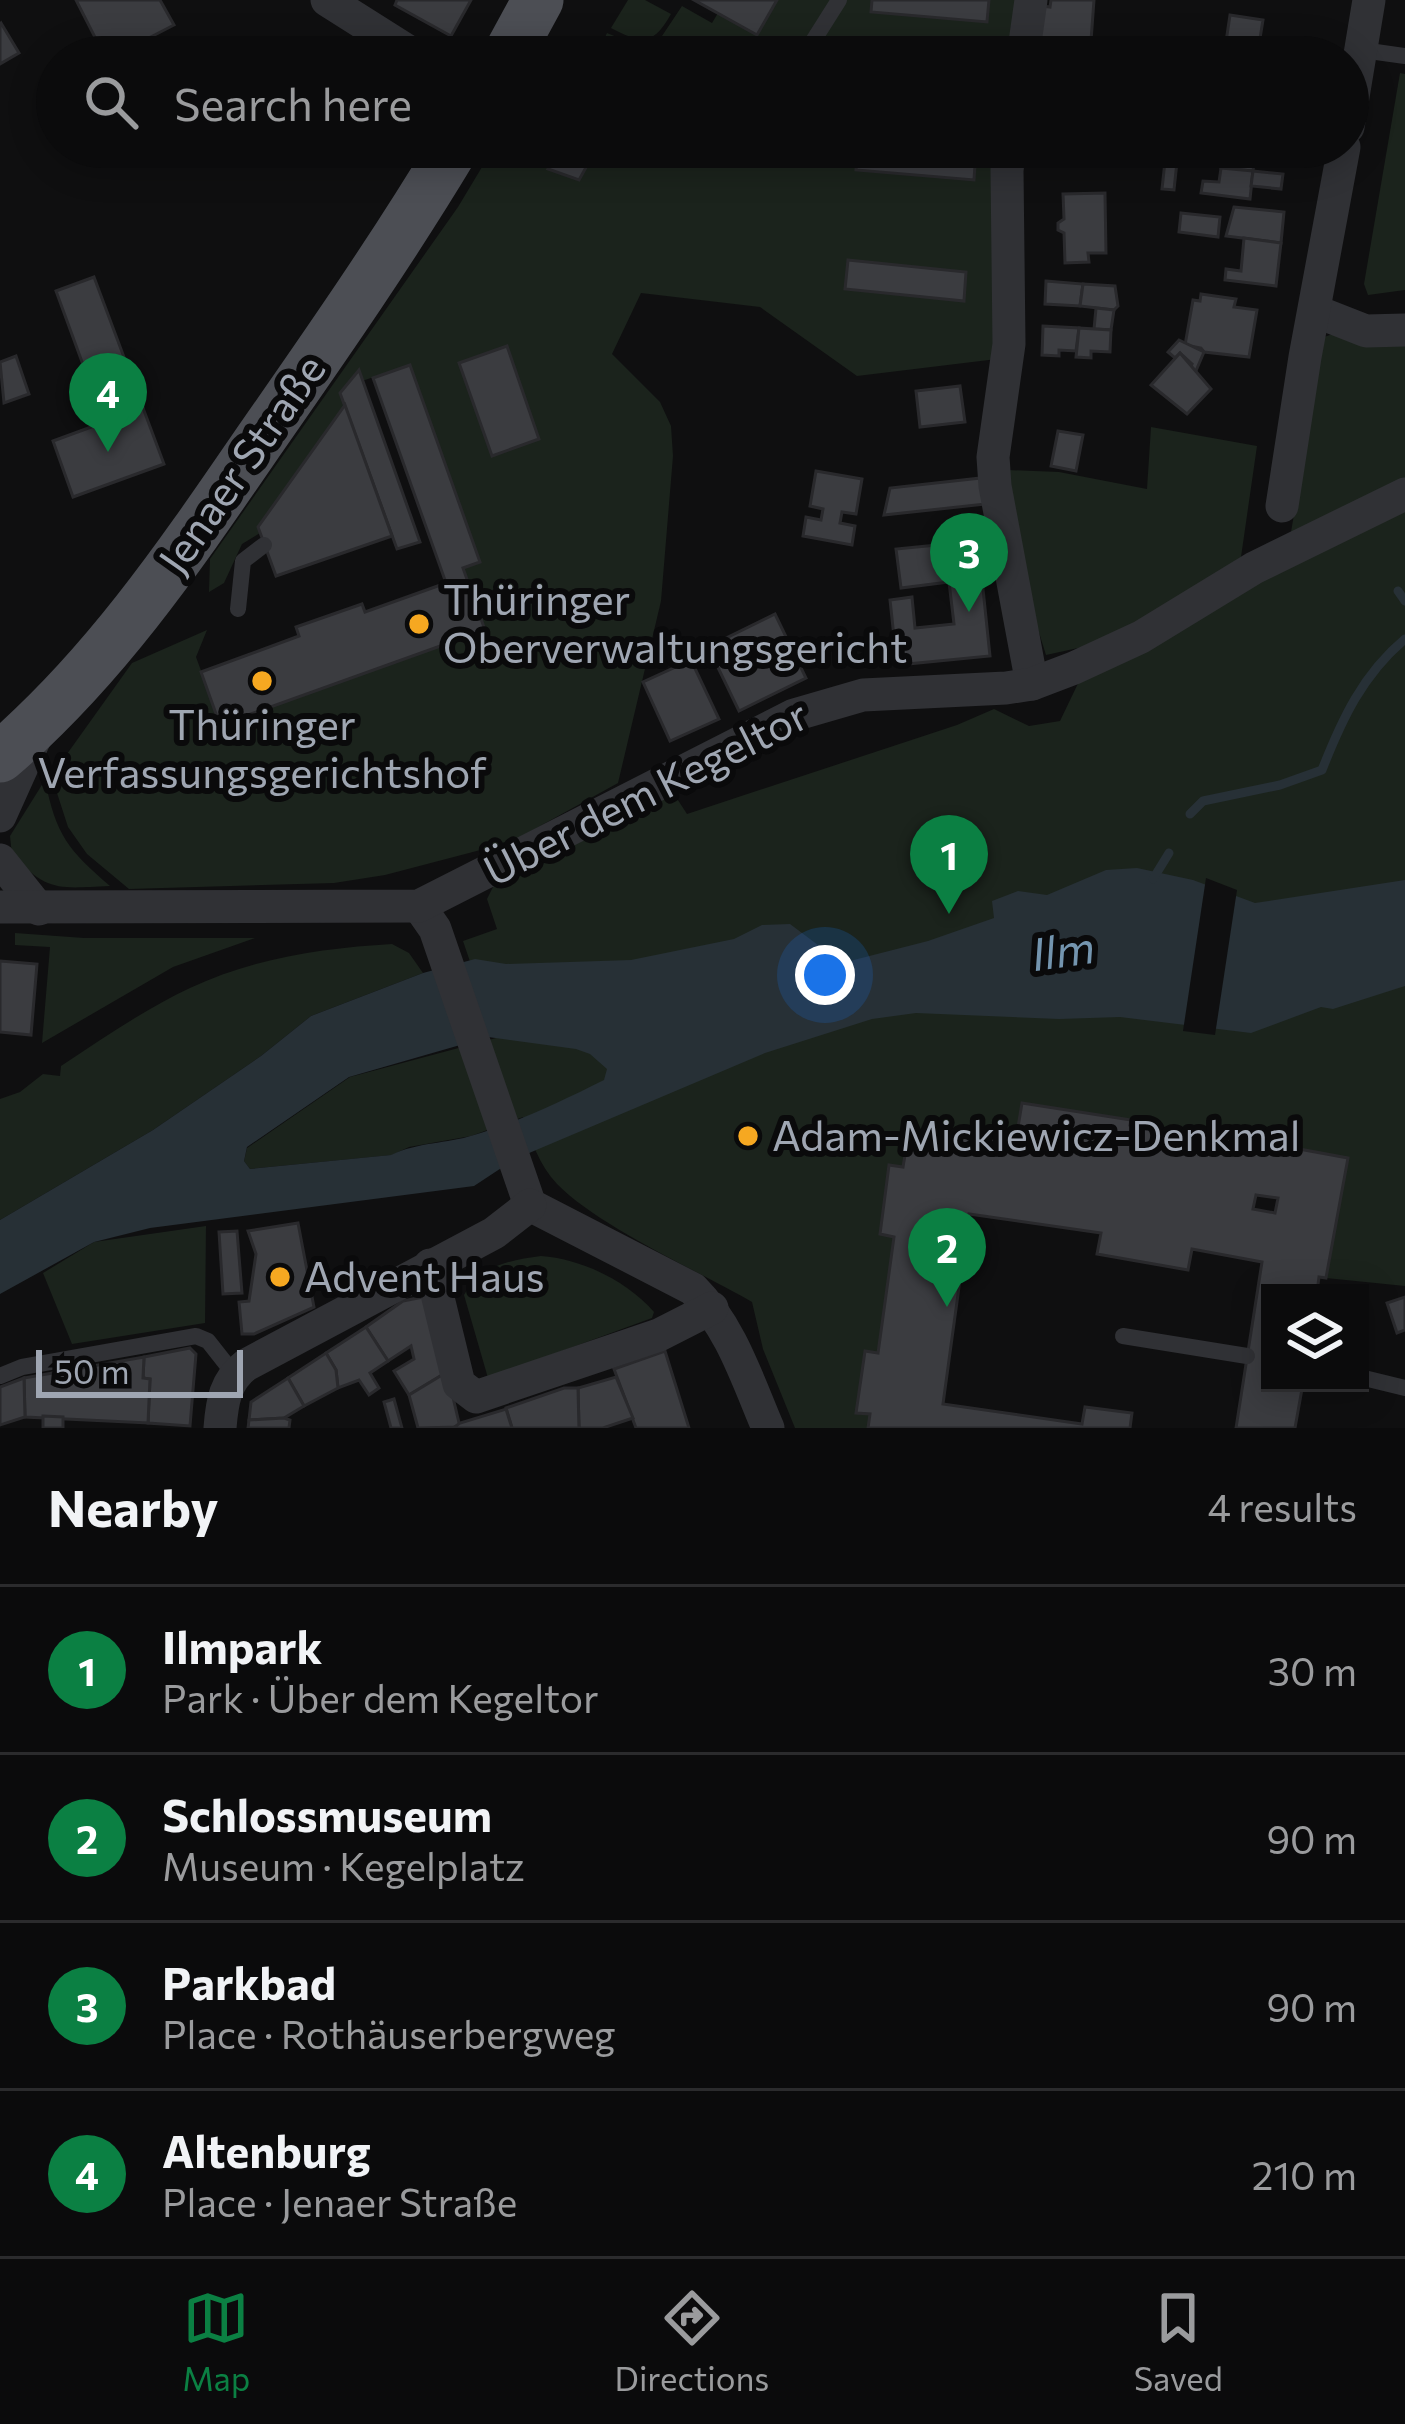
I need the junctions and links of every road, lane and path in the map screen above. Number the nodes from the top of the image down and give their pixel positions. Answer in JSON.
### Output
{"nodes":[{"id":1,"x":327,"y":0,"type":"edge"},
{"id":2,"x":538,"y":0,"type":"edge"},
{"id":3,"x":839,"y":0,"type":"edge"},
{"id":4,"x":1031,"y":0,"type":"edge"},
{"id":5,"x":1369,"y":0,"type":"edge"},
{"id":6,"x":384,"y":36,"type":"edge"},
{"id":7,"x":518,"y":36,"type":"edge"},
{"id":8,"x":816,"y":36,"type":"edge"},
{"id":9,"x":1026,"y":36,"type":"edge"},
{"id":10,"x":1364,"y":36,"type":"edge"},
{"id":11,"x":1369,"y":51,"type":"edge"},
{"id":12,"x":1405,"y":56,"type":"edge"},
{"id":13,"x":441,"y":168,"type":"edge"},
{"id":14,"x":1007,"y":168,"type":"edge"},
{"id":15,"x":1340,"y":168,"type":"edge"},
{"id":16,"x":1315,"y":311,"type":"junction"},
{"id":17,"x":1405,"y":330,"type":"edge"},
{"id":18,"x":1405,"y":494,"type":"edge"},
{"id":19,"x":1282,"y":506,"type":"dead end"},
{"id":20,"x":264,"y":544,"type":"dead end"},
{"id":21,"x":238,"y":609,"type":"dead end"},
{"id":22,"x":1032,"y":684,"type":"junction"},
{"id":23,"x":44,"y":720,"type":"junction"},
{"id":24,"x":0,"y":757,"type":"edge"},
{"id":25,"x":0,"y":816,"type":"edge"},
{"id":26,"x":0,"y":860,"type":"edge"},
{"id":27,"x":0,"y":894,"type":"edge"},
{"id":28,"x":0,"y":907,"type":"edge"},
{"id":29,"x":38,"y":909,"type":"junction"},
{"id":30,"x":427,"y":918,"type":"junction"},
{"id":31,"x":530,"y":1205,"type":"junction"},
{"id":32,"x":430,"y":1265,"type":"junction"},
{"id":33,"x":712,"y":1308,"type":"junction"},
{"id":34,"x":1123,"y":1336,"type":"dead end"},
{"id":35,"x":1247,"y":1356,"type":"dead end"},
{"id":36,"x":234,"y":1374,"type":"junction"},
{"id":37,"x":0,"y":1376,"type":"edge"},
{"id":38,"x":1369,"y":1379,"type":"edge"},
{"id":39,"x":1405,"y":1388,"type":"edge"},
{"id":40,"x":220,"y":1428,"type":"edge"},
{"id":41,"x":768,"y":1428,"type":"edge"}],
"edges":[{"from":1,"to":6,"type":"street"},
{"from":2,"to":7,"type":"main road"},
{"from":3,"to":8,"type":"lane"},
{"from":4,"to":9,"type":"street"},
{"from":5,"to":10,"type":"street"},
{"from":11,"to":12,"type":"lane"},
{"from":13,"to":23,"type":"main road","name":"Jenaer Straße"},
{"from":14,"to":22,"type":"street"},
{"from":15,"to":16,"type":"street"},
{"from":16,"to":17,"type":"street"},
{"from":16,"to":19,"type":"street"},
{"from":18,"to":22,"type":"street","name":"Über dem Kegeltor"},
{"from":20,"to":21,"type":"lane"},
{"from":22,"to":30,"type":"street","name":"Über dem Kegeltor"},
{"from":23,"to":24,"type":"main road","name":"Jenaer Straße"},
{"from":23,"to":25,"type":"street"},
{"from":26,"to":29,"type":"street"},
{"from":27,"to":29,"type":"street","name":"Über dem Kegeltor"},
{"from":28,"to":29,"type":"street","name":"Über dem Kegeltor"},
{"from":29,"to":30,"type":"street","name":"Über dem Kegeltor"},
{"from":30,"to":31,"type":"street"},
{"from":31,"to":32,"type":"street"},
{"from":31,"to":33,"type":"street"},
{"from":32,"to":33,"type":"street"},
{"from":32,"to":36,"type":"street"},
{"from":33,"to":41,"type":"street"},
{"from":34,"to":35,"type":"lane"},
{"from":36,"to":37,"type":"lane"},
{"from":36,"to":40,"type":"street"},
{"from":38,"to":39,"type":"lane"}]}
